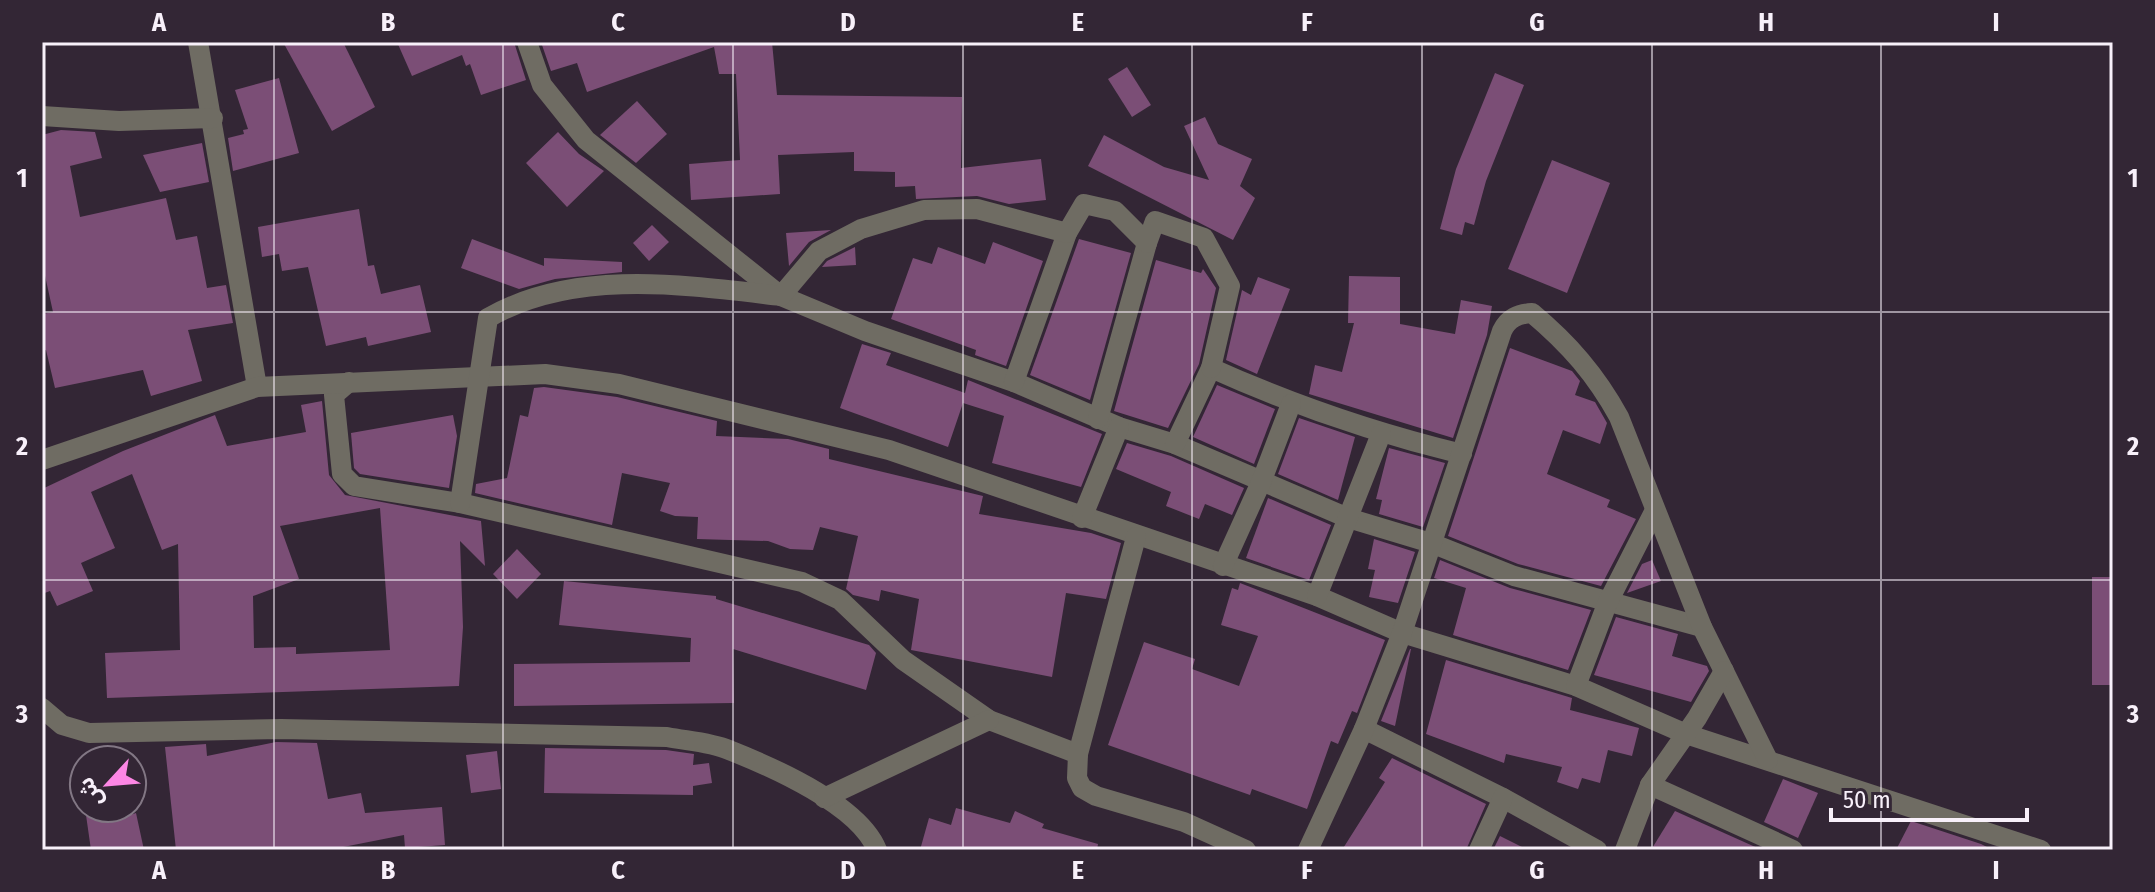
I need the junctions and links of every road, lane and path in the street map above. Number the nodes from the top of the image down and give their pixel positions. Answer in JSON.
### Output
{"nodes":[{"id":1,"x":198,"y":42,"type":"edge"},
{"id":2,"x":527,"y":42,"type":"edge"},
{"id":3,"x":42,"y":116,"type":"edge"},
{"id":4,"x":213,"y":118,"type":"junction"},
{"id":5,"x":1067,"y":233,"type":"junction"},
{"id":6,"x":1147,"y":243,"type":"junction"},
{"id":7,"x":781,"y":296,"type":"junction"},
{"id":8,"x":1211,"y":368,"type":"junction"},
{"id":9,"x":482,"y":375,"type":"junction"},
{"id":10,"x":349,"y":382,"type":"junction"},
{"id":11,"x":1014,"y":382,"type":"junction"},
{"id":12,"x":257,"y":387,"type":"junction"},
{"id":13,"x":1291,"y":404,"type":"junction"},
{"id":14,"x":1098,"y":419,"type":"junction"},
{"id":15,"x":1119,"y":427,"type":"junction"},
{"id":16,"x":1381,"y":434,"type":"junction"},
{"id":17,"x":1175,"y":444,"type":"junction"},
{"id":18,"x":1462,"y":454,"type":"junction"},
{"id":19,"x":42,"y":460,"type":"edge"},
{"id":20,"x":1262,"y":480,"type":"junction"},
{"id":21,"x":460,"y":503,"type":"junction"},
{"id":22,"x":1654,"y":512,"type":"junction"},
{"id":23,"x":1082,"y":518,"type":"junction"},
{"id":24,"x":1348,"y":518,"type":"junction"},
{"id":25,"x":1136,"y":537,"type":"junction"},
{"id":26,"x":1431,"y":543,"type":"junction"},
{"id":27,"x":1223,"y":566,"type":"junction"},
{"id":28,"x":1317,"y":596,"type":"junction"},
{"id":29,"x":1607,"y":604,"type":"junction"},
{"id":30,"x":1702,"y":627,"type":"junction"},
{"id":31,"x":1402,"y":633,"type":"junction"},
{"id":32,"x":1724,"y":671,"type":"junction"},
{"id":33,"x":1576,"y":686,"type":"junction"},
{"id":34,"x":42,"y":708,"type":"edge"},
{"id":35,"x":989,"y":720,"type":"junction"},
{"id":36,"x":1364,"y":729,"type":"junction"},
{"id":37,"x":1686,"y":734,"type":"junction"},
{"id":38,"x":1078,"y":754,"type":"junction"},
{"id":39,"x":1768,"y":760,"type":"junction"},
{"id":40,"x":1650,"y":785,"type":"junction"},
{"id":41,"x":824,"y":798,"type":"junction"},
{"id":42,"x":1503,"y":798,"type":"junction"},
{"id":43,"x":877,"y":850,"type":"edge"},
{"id":44,"x":1246,"y":850,"type":"edge"},
{"id":45,"x":1308,"y":850,"type":"edge"},
{"id":46,"x":1479,"y":850,"type":"edge"},
{"id":47,"x":1597,"y":850,"type":"edge"},
{"id":48,"x":1625,"y":850,"type":"edge"},
{"id":49,"x":1793,"y":850,"type":"edge"},
{"id":50,"x":2041,"y":850,"type":"edge"}],
"edges":[{"from":1,"to":4,"type":"street"},
{"from":2,"to":7,"type":"street"},
{"from":3,"to":4,"type":"street"},
{"from":4,"to":12,"type":"street"},
{"from":5,"to":6,"type":"street"},
{"from":5,"to":7,"type":"street"},
{"from":5,"to":11,"type":"street"},
{"from":6,"to":8,"type":"street"},
{"from":6,"to":14,"type":"street"},
{"from":7,"to":9,"type":"street"},
{"from":7,"to":11,"type":"street"},
{"from":8,"to":13,"type":"street"},
{"from":8,"to":17,"type":"street"},
{"from":9,"to":10,"type":"street"},
{"from":9,"to":21,"type":"street"},
{"from":9,"to":23,"type":"street"},
{"from":10,"to":12,"type":"street"},
{"from":10,"to":21,"type":"street"},
{"from":11,"to":14,"type":"street"},
{"from":12,"to":19,"type":"street"},
{"from":13,"to":16,"type":"street"},
{"from":13,"to":20,"type":"street"},
{"from":14,"to":15,"type":"street"},
{"from":15,"to":17,"type":"street"},
{"from":15,"to":23,"type":"street"},
{"from":16,"to":18,"type":"street"},
{"from":16,"to":24,"type":"street"},
{"from":17,"to":20,"type":"street"},
{"from":18,"to":22,"type":"street"},
{"from":18,"to":26,"type":"street"},
{"from":20,"to":24,"type":"street"},
{"from":20,"to":27,"type":"street"},
{"from":21,"to":35,"type":"street"},
{"from":22,"to":29,"type":"street"},
{"from":22,"to":30,"type":"street"},
{"from":23,"to":25,"type":"street"},
{"from":24,"to":26,"type":"street"},
{"from":24,"to":28,"type":"street"},
{"from":25,"to":27,"type":"street"},
{"from":25,"to":38,"type":"street"},
{"from":26,"to":29,"type":"street"},
{"from":26,"to":31,"type":"street"},
{"from":27,"to":28,"type":"street"},
{"from":28,"to":31,"type":"street"},
{"from":29,"to":30,"type":"street"},
{"from":29,"to":33,"type":"street"},
{"from":30,"to":32,"type":"street"},
{"from":31,"to":33,"type":"street"},
{"from":31,"to":36,"type":"street"},
{"from":32,"to":37,"type":"street"},
{"from":32,"to":39,"type":"street"},
{"from":33,"to":37,"type":"street"},
{"from":34,"to":41,"type":"street"},
{"from":35,"to":38,"type":"street"},
{"from":35,"to":41,"type":"street"},
{"from":36,"to":42,"type":"street"},
{"from":36,"to":45,"type":"street"},
{"from":37,"to":39,"type":"street"},
{"from":37,"to":40,"type":"street"},
{"from":38,"to":44,"type":"street"},
{"from":39,"to":50,"type":"street"},
{"from":40,"to":48,"type":"street"},
{"from":40,"to":49,"type":"street"},
{"from":41,"to":43,"type":"street"},
{"from":42,"to":46,"type":"street"},
{"from":42,"to":47,"type":"street"}]}
